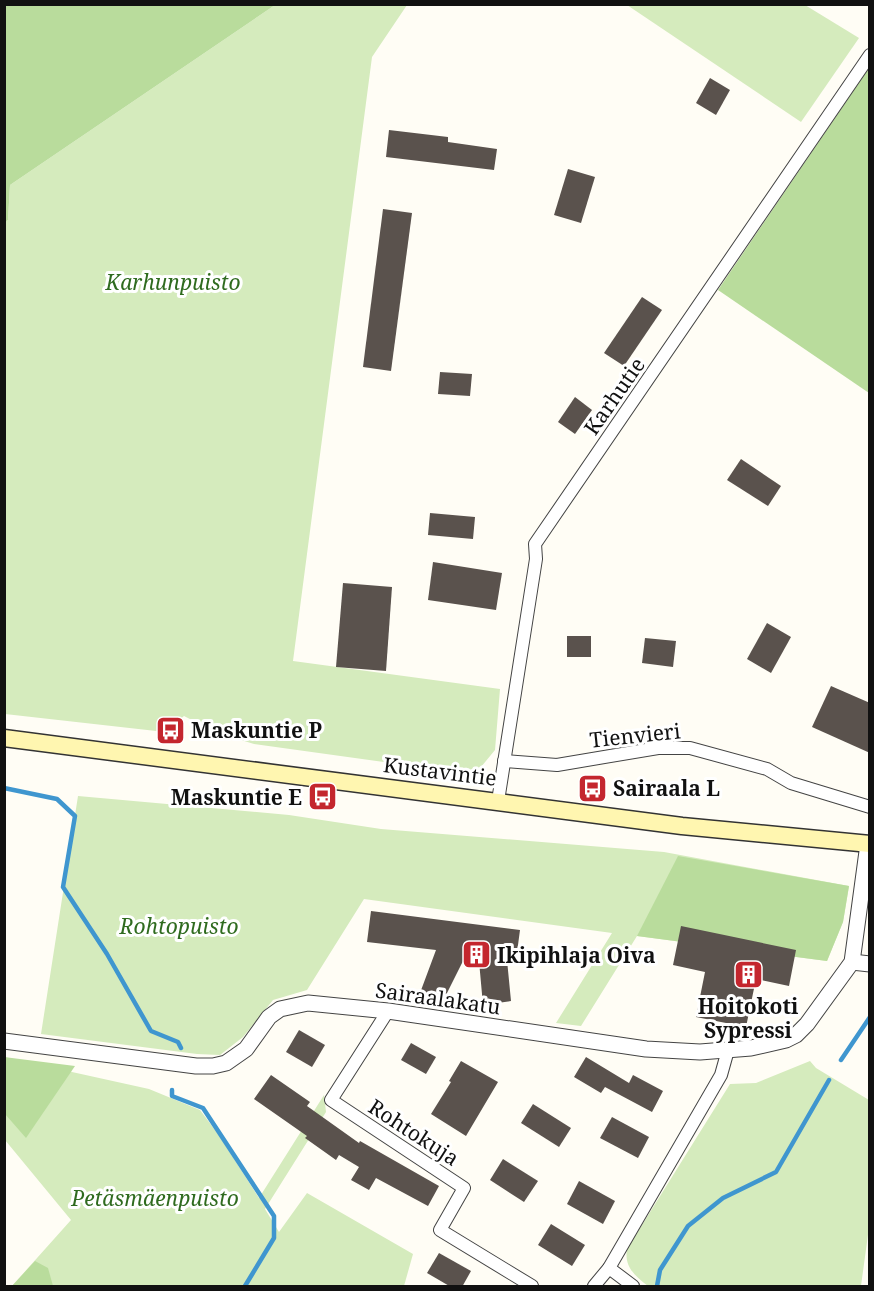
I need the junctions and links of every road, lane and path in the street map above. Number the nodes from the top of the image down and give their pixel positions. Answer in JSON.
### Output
{"nodes":[{"id":1,"x":870,"y":55,"type":"edge"},
{"id":2,"x":4,"y":738,"type":"edge"},
{"id":3,"x":504,"y":761,"type":"junction"},
{"id":4,"x":498,"y":801,"type":"junction"},
{"id":5,"x":870,"y":807,"type":"edge"},
{"id":6,"x":869,"y":844,"type":"edge"},
{"id":7,"x":852,"y":962,"type":"junction"},
{"id":8,"x":870,"y":964,"type":"edge"},
{"id":9,"x":388,"y":1011,"type":"junction"},
{"id":10,"x":4,"y":1041,"type":"edge"},
{"id":11,"x":728,"y":1050,"type":"junction"},
{"id":12,"x":609,"y":1268,"type":"junction"},
{"id":13,"x":532,"y":1287,"type":"edge"},
{"id":14,"x":594,"y":1287,"type":"edge"},
{"id":15,"x":633,"y":1287,"type":"edge"}],
"edges":[{"from":1,"to":3,"type":"street","name":"Karhutie"},
{"from":2,"to":4,"type":"main road","name":"Kustavintie"},
{"from":3,"to":4,"type":"street","name":"Karhutie"},
{"from":3,"to":5,"type":"street","name":"Tienvieri"},
{"from":4,"to":6,"type":"main road","name":"Kustavintie"},
{"from":6,"to":7,"type":"street","name":"Sairaalakatu"},
{"from":7,"to":8,"type":"street"},
{"from":7,"to":11,"type":"street","name":"Sairaalakatu"},
{"from":9,"to":10,"type":"street","name":"Sairaalakatu"},
{"from":9,"to":11,"type":"street","name":"Sairaalakatu"},
{"from":9,"to":13,"type":"street","name":"Rohtokuja"},
{"from":11,"to":12,"type":"street"},
{"from":12,"to":14,"type":"street"},
{"from":12,"to":15,"type":"street"}]}
